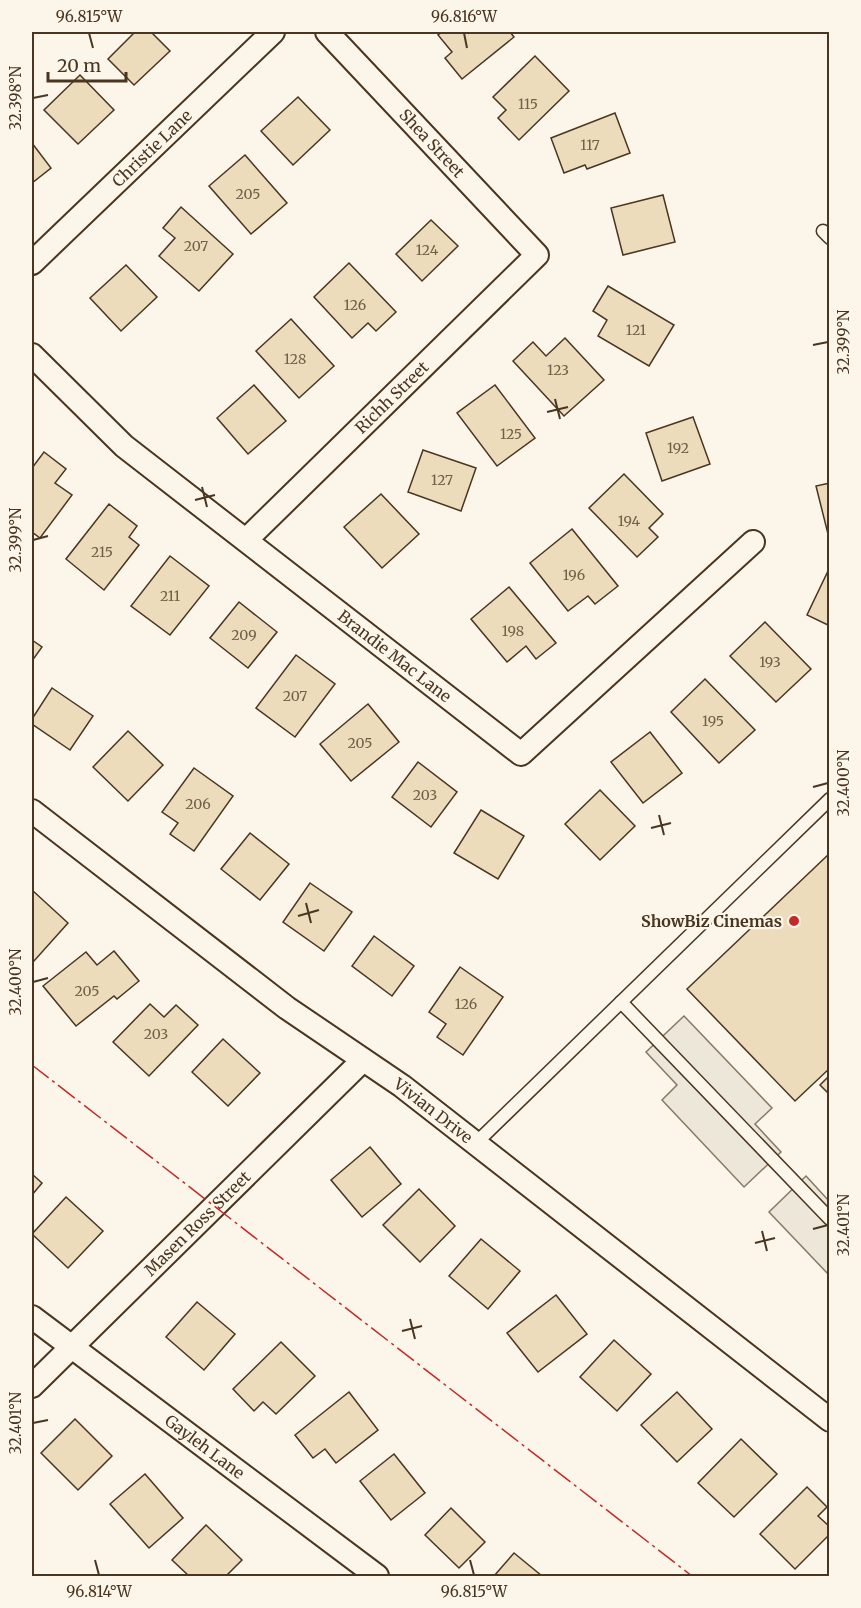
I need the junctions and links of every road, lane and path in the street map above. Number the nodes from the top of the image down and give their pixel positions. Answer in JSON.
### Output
{"nodes":[{"id":1,"x":273,"y":32,"type":"edge"},
{"id":2,"x":327,"y":32,"type":"edge"},
{"id":3,"x":537,"y":255,"type":"joint"},
{"id":4,"x":32,"y":263,"type":"edge"},
{"id":5,"x":32,"y":355,"type":"edge"},
{"id":6,"x":246,"y":540,"type":"junction"},
{"id":7,"x":753,"y":542,"type":"dead end"},
{"id":8,"x":830,"y":799,"type":"edge"},
{"id":9,"x":32,"y":811,"type":"edge"},
{"id":10,"x":621,"y":1002,"type":"junction"},
{"id":11,"x":363,"y":1060,"type":"junction"},
{"id":12,"x":475,"y":1144,"type":"junction"},
{"id":13,"x":830,"y":1219,"type":"edge"},
{"id":14,"x":32,"y":1317,"type":"edge"},
{"id":15,"x":71,"y":1346,"type":"junction"},
{"id":16,"x":32,"y":1386,"type":"edge"},
{"id":17,"x":830,"y":1420,"type":"edge"},
{"id":18,"x":377,"y":1576,"type":"edge"}],
"edges":[{"from":1,"to":4,"type":"street","name":"Christie Lane"},
{"from":2,"to":3,"type":"street","name":"Shea Street"},
{"from":3,"to":6,"type":"street","name":"Richh Street"},
{"from":5,"to":6,"type":"street","name":"Brandie Mac Lane"},
{"from":6,"to":7,"type":"street","name":"Brandie Mac Lane"},
{"from":8,"to":10,"type":"lane"},
{"from":9,"to":11,"type":"street","name":"Vivian Drive"},
{"from":10,"to":12,"type":"lane"},
{"from":10,"to":13,"type":"lane"},
{"from":11,"to":12,"type":"street","name":"Vivian Drive"},
{"from":11,"to":15,"type":"street","name":"Masen Ross Street"},
{"from":12,"to":17,"type":"street","name":"Vivian Drive"},
{"from":14,"to":15,"type":"street","name":"Gayleh Lane"},
{"from":15,"to":16,"type":"street","name":"Masen Ross Street"},
{"from":15,"to":18,"type":"street","name":"Gayleh Lane"}]}
